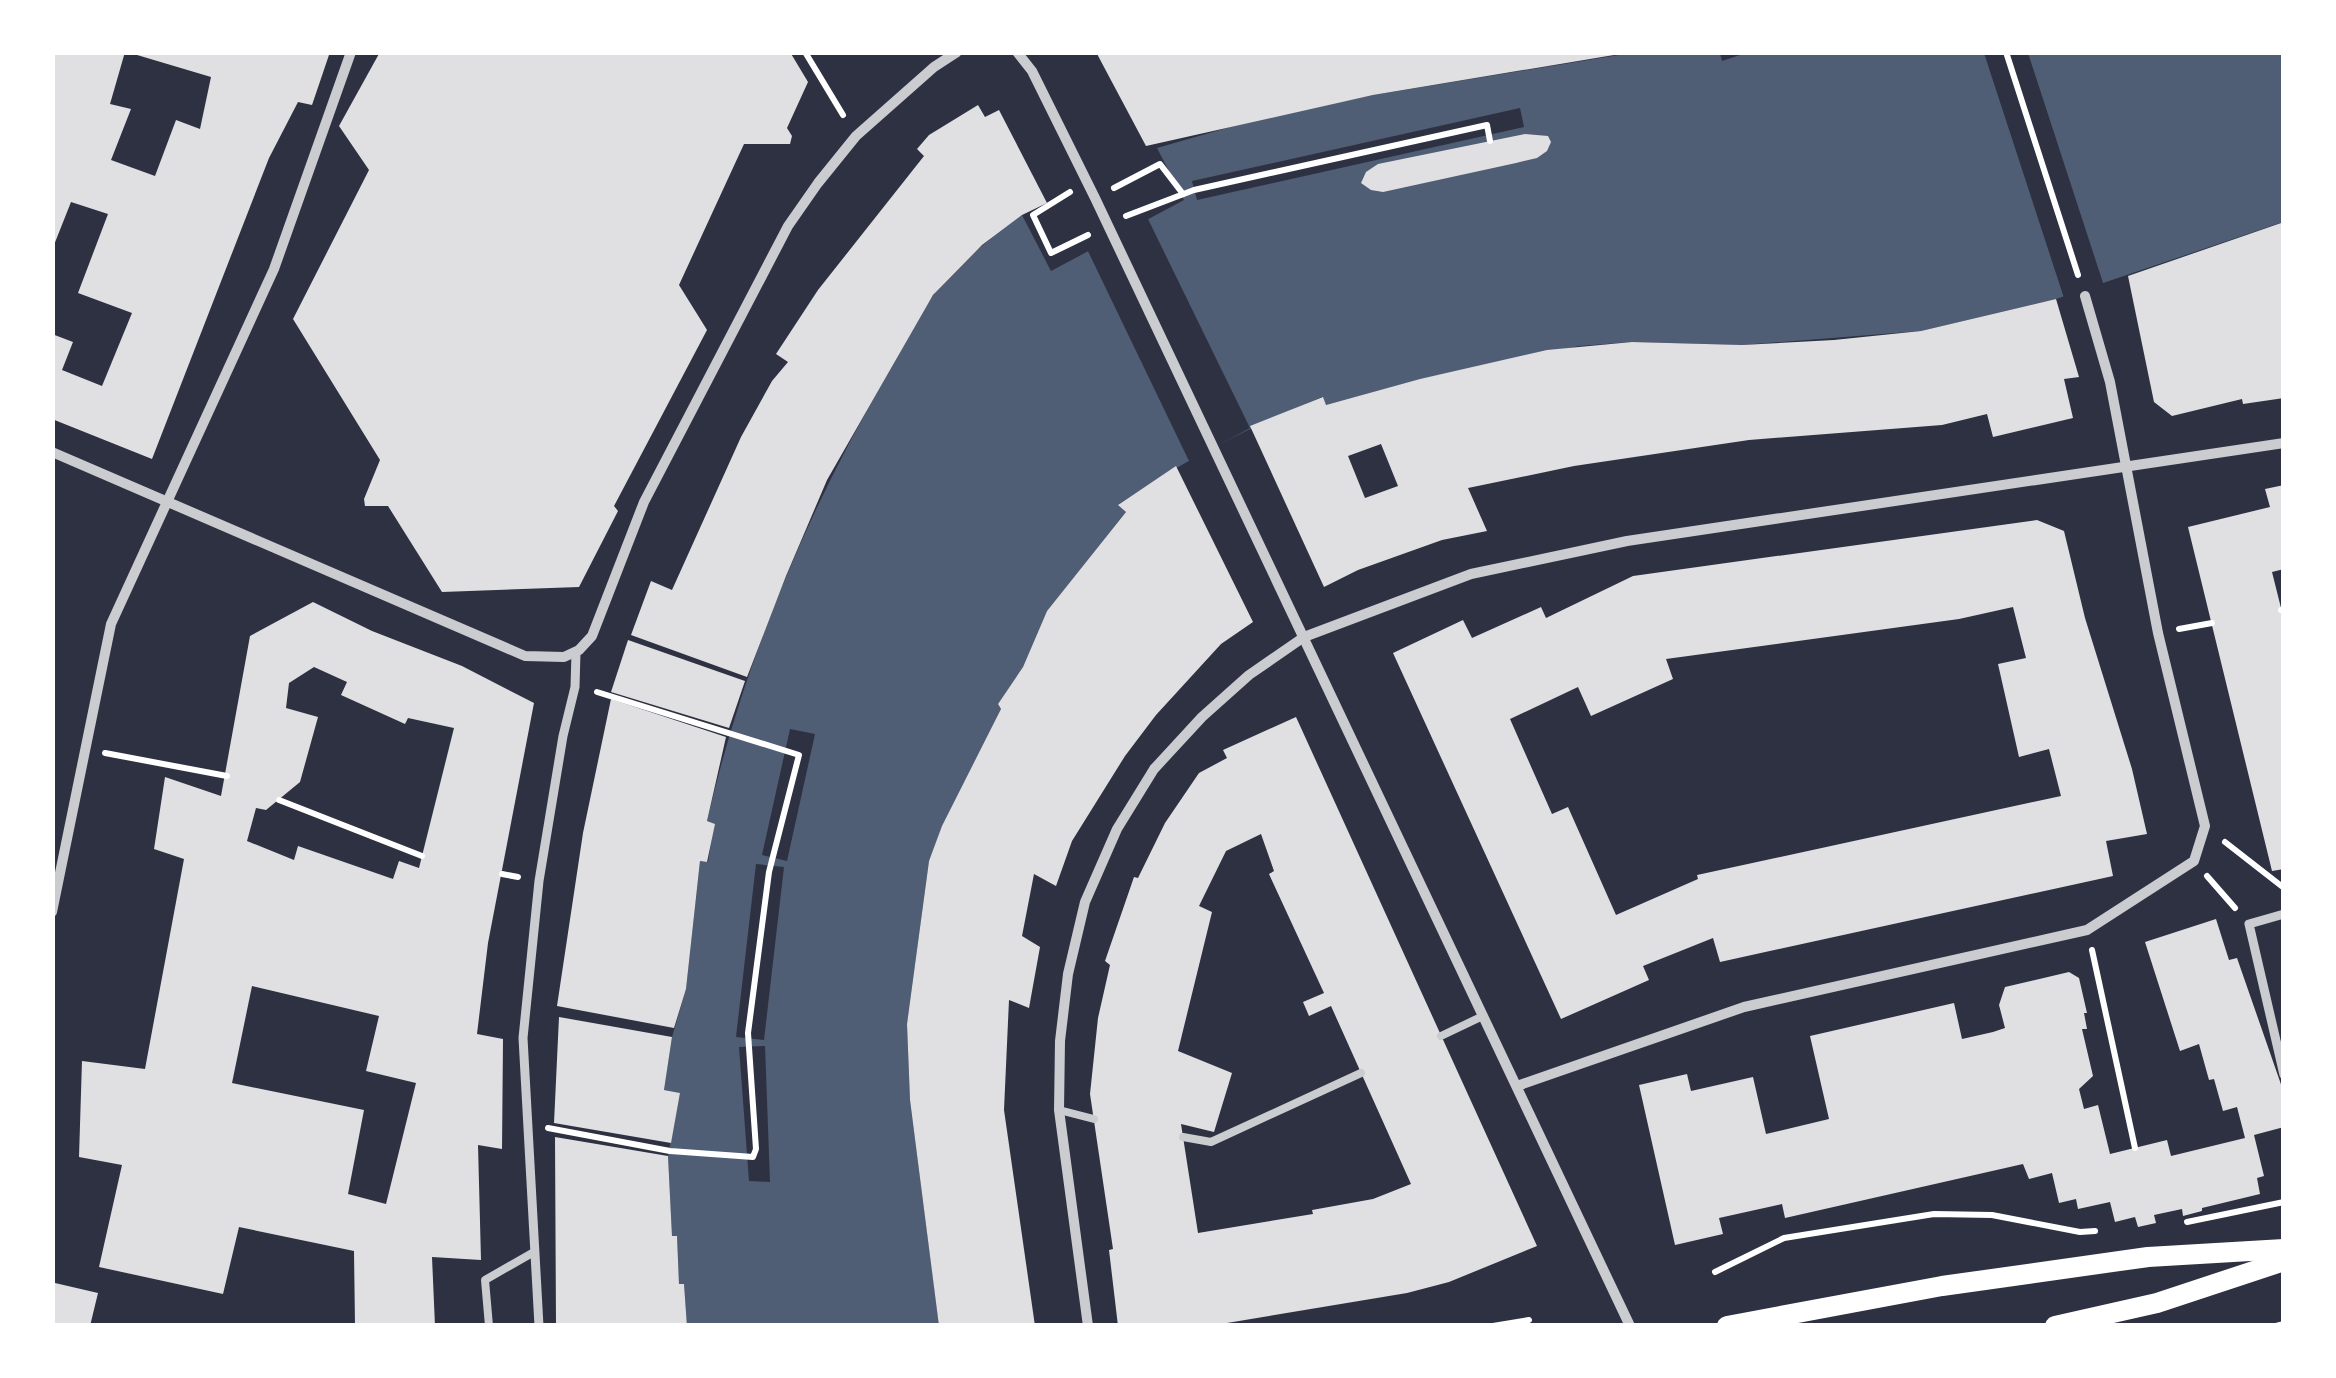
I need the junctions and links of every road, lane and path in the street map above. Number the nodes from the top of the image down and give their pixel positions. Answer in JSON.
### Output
{"nodes":[{"id":1,"x":351,"y":52,"type":"edge"},
{"id":2,"x":805,"y":52,"type":"edge"},
{"id":3,"x":957,"y":52,"type":"edge"},
{"id":4,"x":1018,"y":52,"type":"edge"},
{"id":5,"x":2006,"y":52,"type":"edge"},
{"id":6,"x":856,"y":136,"type":"junction"},
{"id":7,"x":1490,"y":141,"type":"dead end"},
{"id":8,"x":1132,"y":178,"type":"dead end"},
{"id":9,"x":1050,"y":204,"type":"dead end"},
{"id":10,"x":1051,"y":253,"type":"dead end"},
{"id":11,"x":2085,"y":296,"type":"joint"},
{"id":12,"x":2284,"y":443,"type":"edge"},
{"id":13,"x":52,"y":452,"type":"edge"},
{"id":14,"x":2128,"y":466,"type":"junction"},
{"id":15,"x":166,"y":501,"type":"junction"},
{"id":16,"x":1304,"y":637,"type":"junction"},
{"id":17,"x":576,"y":652,"type":"junction"},
{"id":18,"x":612,"y":696,"type":"dead end"},
{"id":19,"x":85,"y":749,"type":"junction"},
{"id":20,"x":227,"y":776,"type":"dead end"},
{"id":21,"x":278,"y":800,"type":"dead end"},
{"id":22,"x":2205,"y":826,"type":"junction"},
{"id":23,"x":422,"y":856,"type":"dead end"},
{"id":24,"x":2194,"y":861,"type":"junction"},
{"id":25,"x":2284,"y":888,"type":"edge"},
{"id":26,"x":52,"y":912,"type":"edge"},
{"id":27,"x":2284,"y":914,"type":"edge"},
{"id":28,"x":2249,"y":924,"type":"junction"},
{"id":29,"x":2087,"y":930,"type":"junction"},
{"id":30,"x":1484,"y":1016,"type":"junction"},
{"id":31,"x":1441,"y":1036,"type":"dead end"},
{"id":32,"x":1361,"y":1073,"type":"dead end"},
{"id":33,"x":2284,"y":1075,"type":"edge"},
{"id":34,"x":1516,"y":1086,"type":"junction"},
{"id":35,"x":1059,"y":1110,"type":"junction"},
{"id":36,"x":1094,"y":1119,"type":"dead end"},
{"id":37,"x":527,"y":1124,"type":"junction"},
{"id":38,"x":1184,"y":1137,"type":"dead end"},
{"id":39,"x":2134,"y":1148,"type":"dead end"},
{"id":40,"x":2284,"y":1202,"type":"edge"},
{"id":41,"x":2170,"y":1226,"type":"dead end"},
{"id":42,"x":2098,"y":1231,"type":"dead end"},
{"id":43,"x":2284,"y":1249,"type":"edge"},
{"id":44,"x":534,"y":1252,"type":"junction"},
{"id":45,"x":2284,"y":1262,"type":"edge"},
{"id":46,"x":1715,"y":1272,"type":"dead end"},
{"id":47,"x":1529,"y":1320,"type":"dead end"},
{"id":48,"x":489,"y":1326,"type":"edge"},
{"id":49,"x":538,"y":1326,"type":"edge"},
{"id":50,"x":1088,"y":1326,"type":"edge"},
{"id":51,"x":1493,"y":1326,"type":"edge"},
{"id":52,"x":1630,"y":1326,"type":"edge"},
{"id":53,"x":1727,"y":1326,"type":"edge"},
{"id":54,"x":2055,"y":1326,"type":"edge"}],
"edges":[{"from":1,"to":15,"type":"street"},
{"from":2,"to":6,"type":"path"},
{"from":3,"to":6,"type":"street"},
{"from":4,"to":16,"type":"street"},
{"from":5,"to":11,"type":"path"},
{"from":6,"to":17,"type":"street"},
{"from":7,"to":8,"type":"path"},
{"from":9,"to":10,"type":"path"},
{"from":11,"to":14,"type":"street"},
{"from":12,"to":14,"type":"street"},
{"from":13,"to":15,"type":"street"},
{"from":14,"to":16,"type":"street"},
{"from":14,"to":22,"type":"street"},
{"from":15,"to":17,"type":"street"},
{"from":15,"to":19,"type":"street"},
{"from":16,"to":30,"type":"street"},
{"from":16,"to":35,"type":"street"},
{"from":17,"to":37,"type":"street"},
{"from":18,"to":37,"type":"path"},
{"from":19,"to":20,"type":"path"},
{"from":19,"to":26,"type":"street"},
{"from":21,"to":23,"type":"path"},
{"from":22,"to":24,"type":"street"},
{"from":22,"to":25,"type":"path"},
{"from":24,"to":28,"type":"path"},
{"from":24,"to":29,"type":"street"},
{"from":27,"to":28,"type":"street"},
{"from":28,"to":33,"type":"street"},
{"from":29,"to":34,"type":"street"},
{"from":29,"to":39,"type":"path"},
{"from":30,"to":31,"type":"lane"},
{"from":30,"to":34,"type":"street"},
{"from":32,"to":38,"type":"lane"},
{"from":34,"to":52,"type":"street"},
{"from":35,"to":36,"type":"lane"},
{"from":35,"to":50,"type":"street"},
{"from":37,"to":44,"type":"street"},
{"from":40,"to":41,"type":"path"},
{"from":42,"to":46,"type":"path"},
{"from":43,"to":53,"type":"main road"},
{"from":44,"to":48,"type":"lane"},
{"from":44,"to":49,"type":"street"},
{"from":45,"to":54,"type":"main road"},
{"from":47,"to":51,"type":"path"}]}
